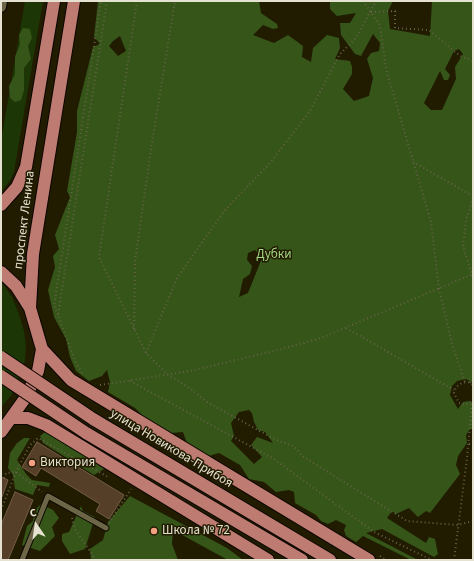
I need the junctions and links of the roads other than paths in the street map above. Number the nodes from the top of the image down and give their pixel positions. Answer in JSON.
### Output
{"nodes":[{"id":1,"x":2,"y":1,"type":"edge"},
{"id":2,"x":54,"y":1,"type":"edge"},
{"id":3,"x":74,"y":1,"type":"edge"},
{"id":4,"x":1,"y":7,"type":"edge"},
{"id":5,"x":1,"y":205,"type":"edge"},
{"id":6,"x":1,"y":272,"type":"edge"},
{"id":7,"x":30,"y":308,"type":"junction"},
{"id":8,"x":42,"y":348,"type":"junction"},
{"id":9,"x":1,"y":357,"type":"edge"},
{"id":10,"x":1,"y":376,"type":"edge"},
{"id":11,"x":12,"y":418,"type":"junction"},
{"id":12,"x":1,"y":432,"type":"edge"},
{"id":13,"x":106,"y":528,"type":"road end"},
{"id":14,"x":22,"y":560,"type":"edge"},
{"id":15,"x":268,"y":560,"type":"edge"},
{"id":16,"x":302,"y":560,"type":"edge"},
{"id":17,"x":330,"y":560,"type":"edge"},
{"id":18,"x":369,"y":560,"type":"edge"}],
"edges":[{"from":1,"to":4,"type":"street"},
{"from":2,"to":5,"type":"main road","name":"проспект Ленина"},
{"from":3,"to":7,"type":"main road","name":"проспект Ленина"},
{"from":6,"to":7,"type":"main road"},
{"from":7,"to":8,"type":"main road","name":"проспект Ленина"},
{"from":8,"to":11,"type":"main road"},
{"from":8,"to":18,"type":"main road"},
{"from":9,"to":17,"type":"main road","name":"улица Новикова-Прибоя","bridge":true},
{"from":10,"to":16,"type":"main road","bridge":true},
{"from":11,"to":12,"type":"main road"},
{"from":11,"to":15,"type":"main road"},
{"from":13,"to":14,"type":"lane"}]}
